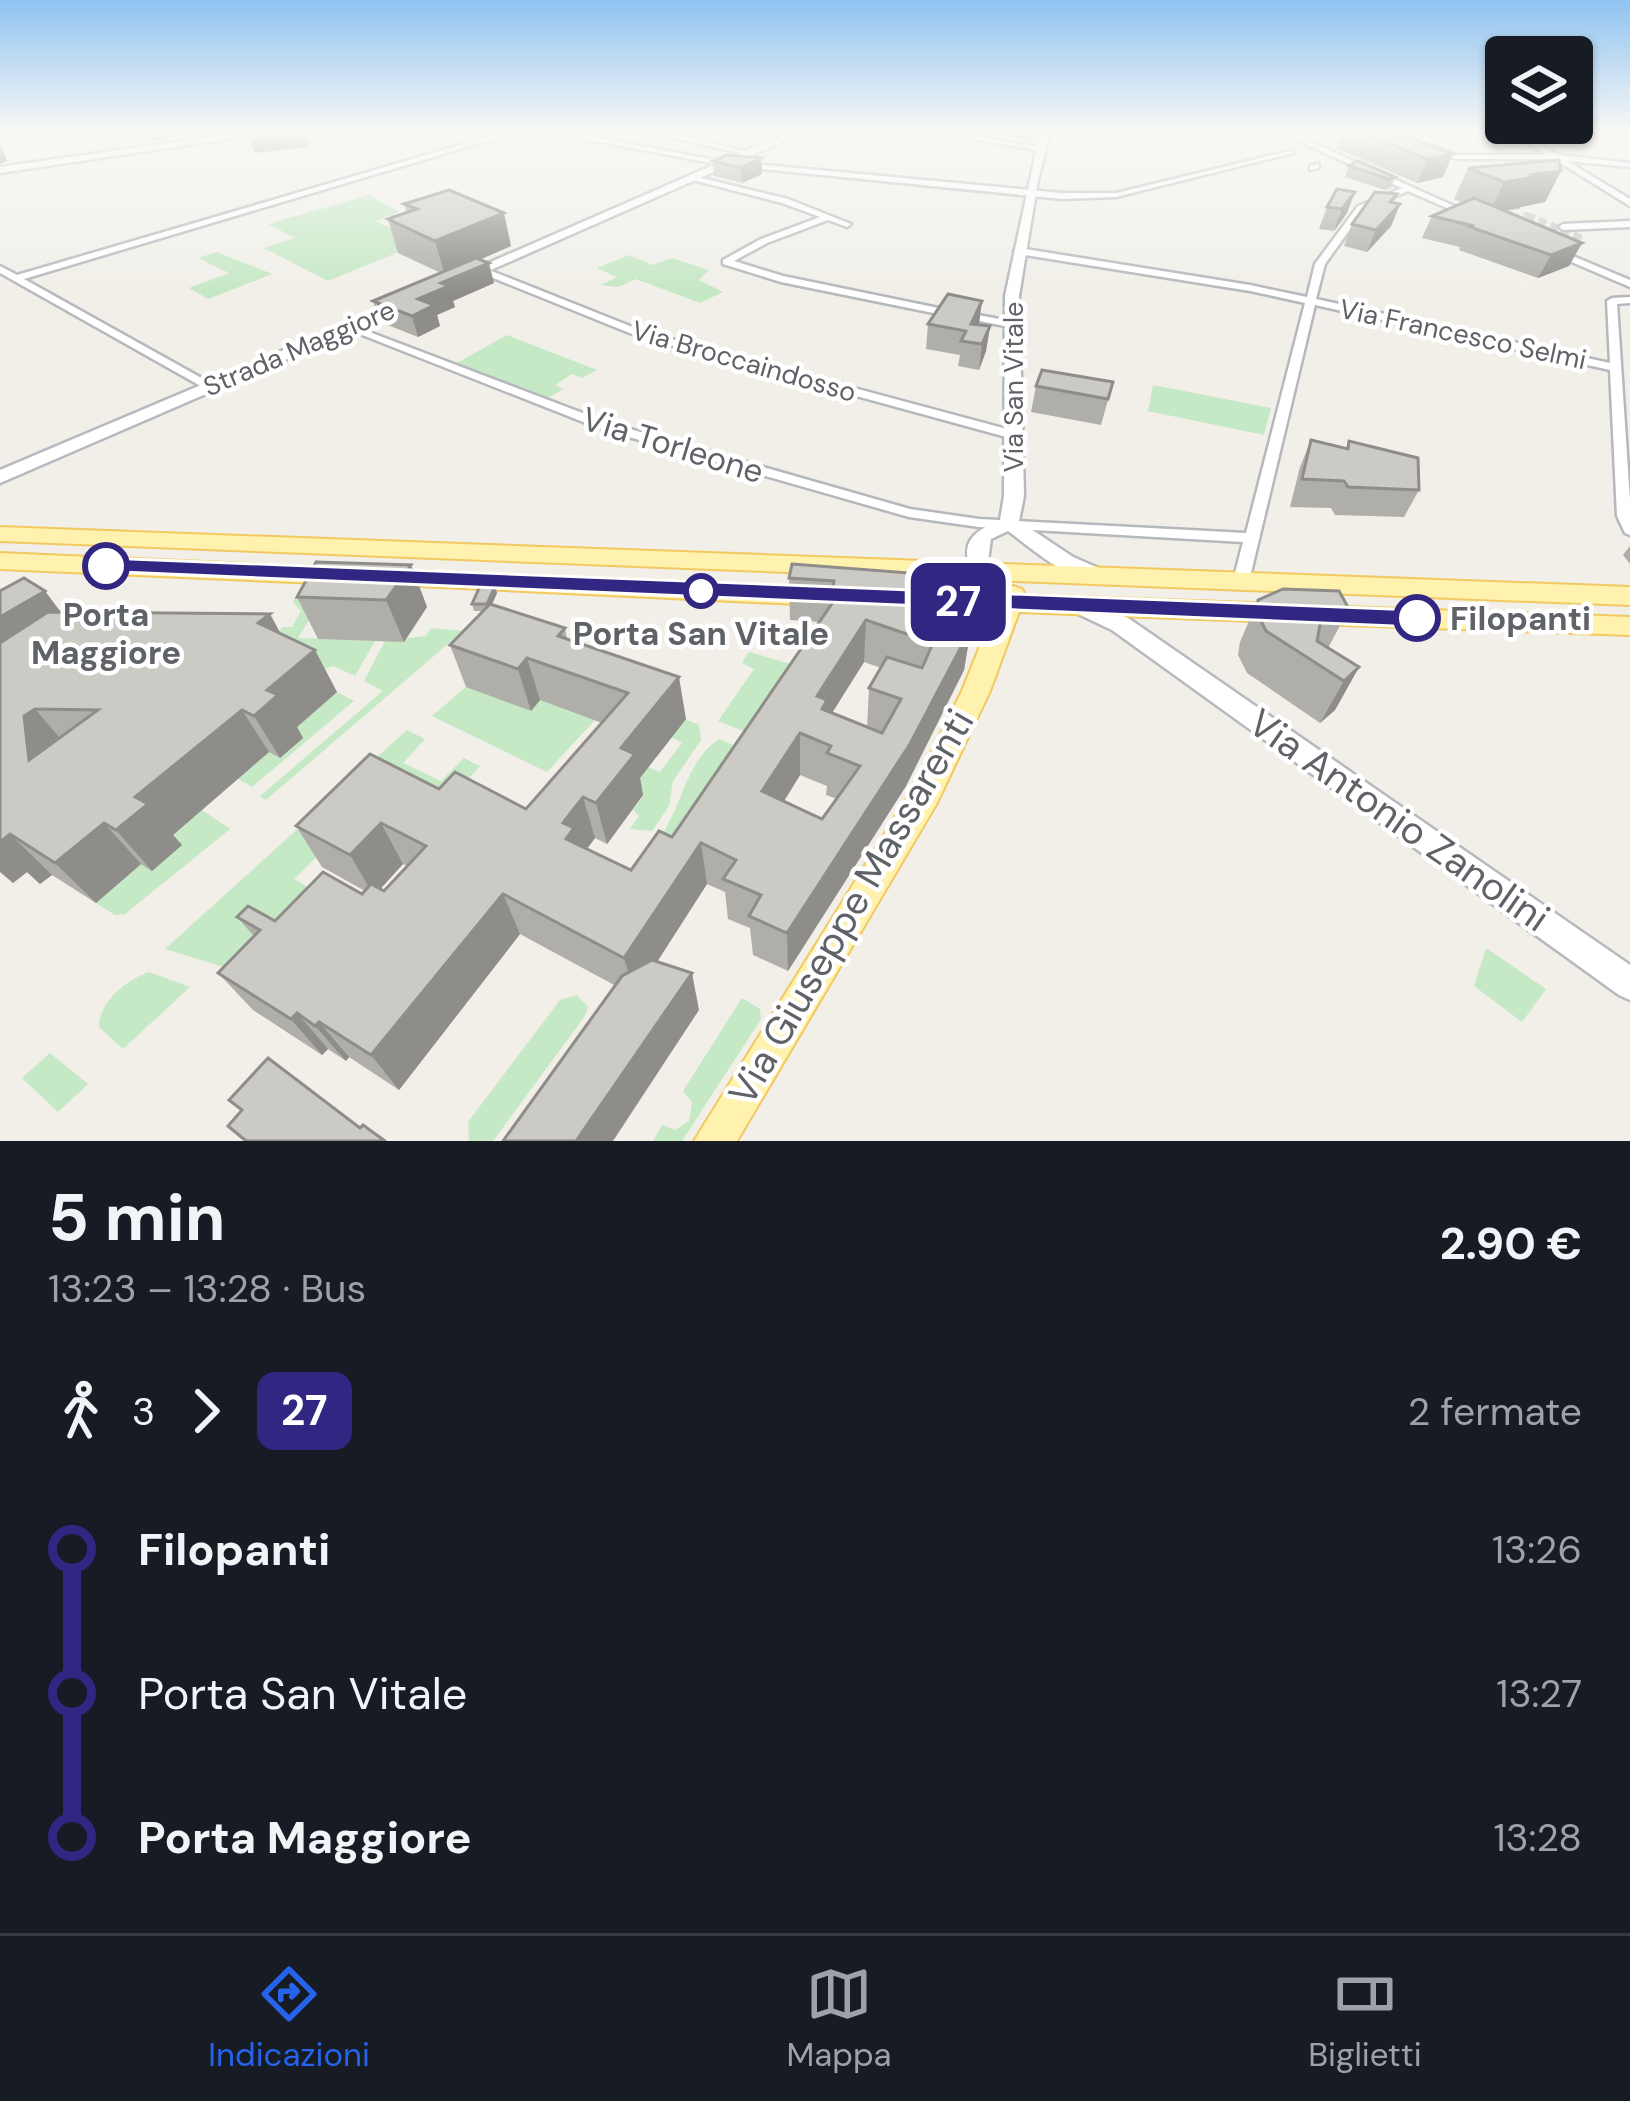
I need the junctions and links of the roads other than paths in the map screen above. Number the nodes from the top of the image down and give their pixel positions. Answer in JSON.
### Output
{"nodes":[{"id":1,"x":335,"y":186,"type":"edge"},
{"id":2,"x":676,"y":186,"type":"edge"},
{"id":3,"x":727,"y":186,"type":"edge"},
{"id":4,"x":1032,"y":186,"type":"edge"},
{"id":5,"x":1042,"y":186,"type":"edge"},
{"id":6,"x":1153,"y":186,"type":"edge"},
{"id":7,"x":1397,"y":186,"type":"edge"},
{"id":8,"x":1602,"y":186,"type":"edge"},
{"id":9,"x":1403,"y":190,"type":"junction"},
{"id":10,"x":1630,"y":203,"type":"edge"},
{"id":11,"x":1473,"y":216,"type":"edge"},
{"id":12,"x":827,"y":217,"type":"junction"},
{"id":13,"x":847,"y":224,"type":"dead end"},
{"id":14,"x":1630,"y":224,"type":"edge"},
{"id":15,"x":1563,"y":227,"type":"dead end"},
{"id":16,"x":1552,"y":250,"type":"edge"},
{"id":17,"x":1019,"y":251,"type":"junction"},
{"id":18,"x":0,"y":269,"type":"edge"},
{"id":19,"x":479,"y":269,"type":"junction"},
{"id":20,"x":18,"y":280,"type":"junction"},
{"id":21,"x":449,"y":283,"type":"edge"},
{"id":22,"x":1630,"y":284,"type":"edge"},
{"id":23,"x":0,"y":289,"type":"edge"},
{"id":24,"x":412,"y":299,"type":"edge"},
{"id":25,"x":1309,"y":300,"type":"junction"},
{"id":26,"x":1630,"y":301,"type":"edge"},
{"id":27,"x":1010,"y":323,"type":"junction"},
{"id":28,"x":347,"y":327,"type":"junction"},
{"id":29,"x":1617,"y":368,"type":"junction"},
{"id":30,"x":210,"y":386,"type":"junction"},
{"id":31,"x":1014,"y":435,"type":"junction"},
{"id":32,"x":0,"y":477,"type":"edge"},
{"id":33,"x":1013,"y":527,"type":"junction"},
{"id":34,"x":1630,"y":530,"type":"edge"},
{"id":35,"x":0,"y":534,"type":"edge"},
{"id":36,"x":1250,"y":538,"type":"junction"},
{"id":37,"x":0,"y":561,"type":"edge"},
{"id":38,"x":979,"y":571,"type":"junction"},
{"id":39,"x":1028,"y":573,"type":"junction"},
{"id":40,"x":1096,"y":575,"type":"junction"},
{"id":41,"x":1240,"y":581,"type":"junction"},
{"id":42,"x":1630,"y":596,"type":"edge"},
{"id":43,"x":854,"y":597,"type":"edge"},
{"id":44,"x":920,"y":600,"type":"edge"},
{"id":45,"x":1006,"y":604,"type":"junction"},
{"id":46,"x":1079,"y":606,"type":"junction"},
{"id":47,"x":1166,"y":609,"type":"junction"},
{"id":48,"x":1630,"y":626,"type":"edge"},
{"id":49,"x":1166,"y":658,"type":"junction"},
{"id":50,"x":1630,"y":984,"type":"edge"},
{"id":51,"x":714,"y":1141,"type":"edge"}],
"edges":[{"from":1,"to":20,"type":"street"},
{"from":2,"to":19,"type":"street"},
{"from":3,"to":12,"type":"street"},
{"from":4,"to":17,"type":"street","name":"Via San Vitale"},
{"from":5,"to":6,"type":"street"},
{"from":7,"to":9,"type":"street"},
{"from":8,"to":10,"type":"street"},
{"from":9,"to":11,"type":"street"},
{"from":9,"to":25,"type":"street"},
{"from":12,"to":13,"type":"street"},
{"from":12,"to":27,"type":"street"},
{"from":14,"to":15,"type":"street"},
{"from":16,"to":22,"type":"street"},
{"from":17,"to":25,"type":"street","name":"Via Francesco Selmi"},
{"from":17,"to":27,"type":"street","name":"Via San Vitale"},
{"from":18,"to":20,"type":"street"},
{"from":19,"to":21,"type":"street"},
{"from":19,"to":31,"type":"street","name":"Via Broccaindosso"},
{"from":20,"to":23,"type":"street"},
{"from":20,"to":30,"type":"street"},
{"from":24,"to":28,"type":"street","name":"Strada Maggiore"},
{"from":25,"to":29,"type":"street","name":"Via Francesco Selmi"},
{"from":25,"to":36,"type":"street"},
{"from":26,"to":29,"type":"street"},
{"from":27,"to":31,"type":"street","name":"Via San Vitale"},
{"from":28,"to":30,"type":"street","name":"Strada Maggiore"},
{"from":28,"to":33,"type":"street","name":"Via Torleone"},
{"from":29,"to":34,"type":"street"},
{"from":30,"to":32,"type":"street","name":"Strada Maggiore"},
{"from":31,"to":33,"type":"street","name":"Via San Vitale"},
{"from":33,"to":36,"type":"street","name":"Via Torleone"},
{"from":33,"to":38,"type":"street"},
{"from":33,"to":39,"type":"street"},
{"from":33,"to":40,"type":"street"},
{"from":35,"to":38,"type":"main road"},
{"from":36,"to":41,"type":"street"},
{"from":37,"to":43,"type":"main road"},
{"from":38,"to":39,"type":"main road"},
{"from":38,"to":45,"type":"main road"},
{"from":39,"to":40,"type":"main road"},
{"from":39,"to":45,"type":"main road","name":"Via Giuseppe Massarenti"},
{"from":40,"to":41,"type":"main road"},
{"from":41,"to":42,"type":"main road"},
{"from":44,"to":45,"type":"main road"},
{"from":45,"to":46,"type":"main road"},
{"from":45,"to":51,"type":"main road","name":"Via Giuseppe Massarenti"},
{"from":46,"to":47,"type":"main road"},
{"from":46,"to":49,"type":"street","name":"Via Antonio Zanolini"},
{"from":47,"to":48,"type":"main road"},
{"from":47,"to":49,"type":"street"},
{"from":49,"to":50,"type":"street","name":"Via Antonio Zanolini"}]}
